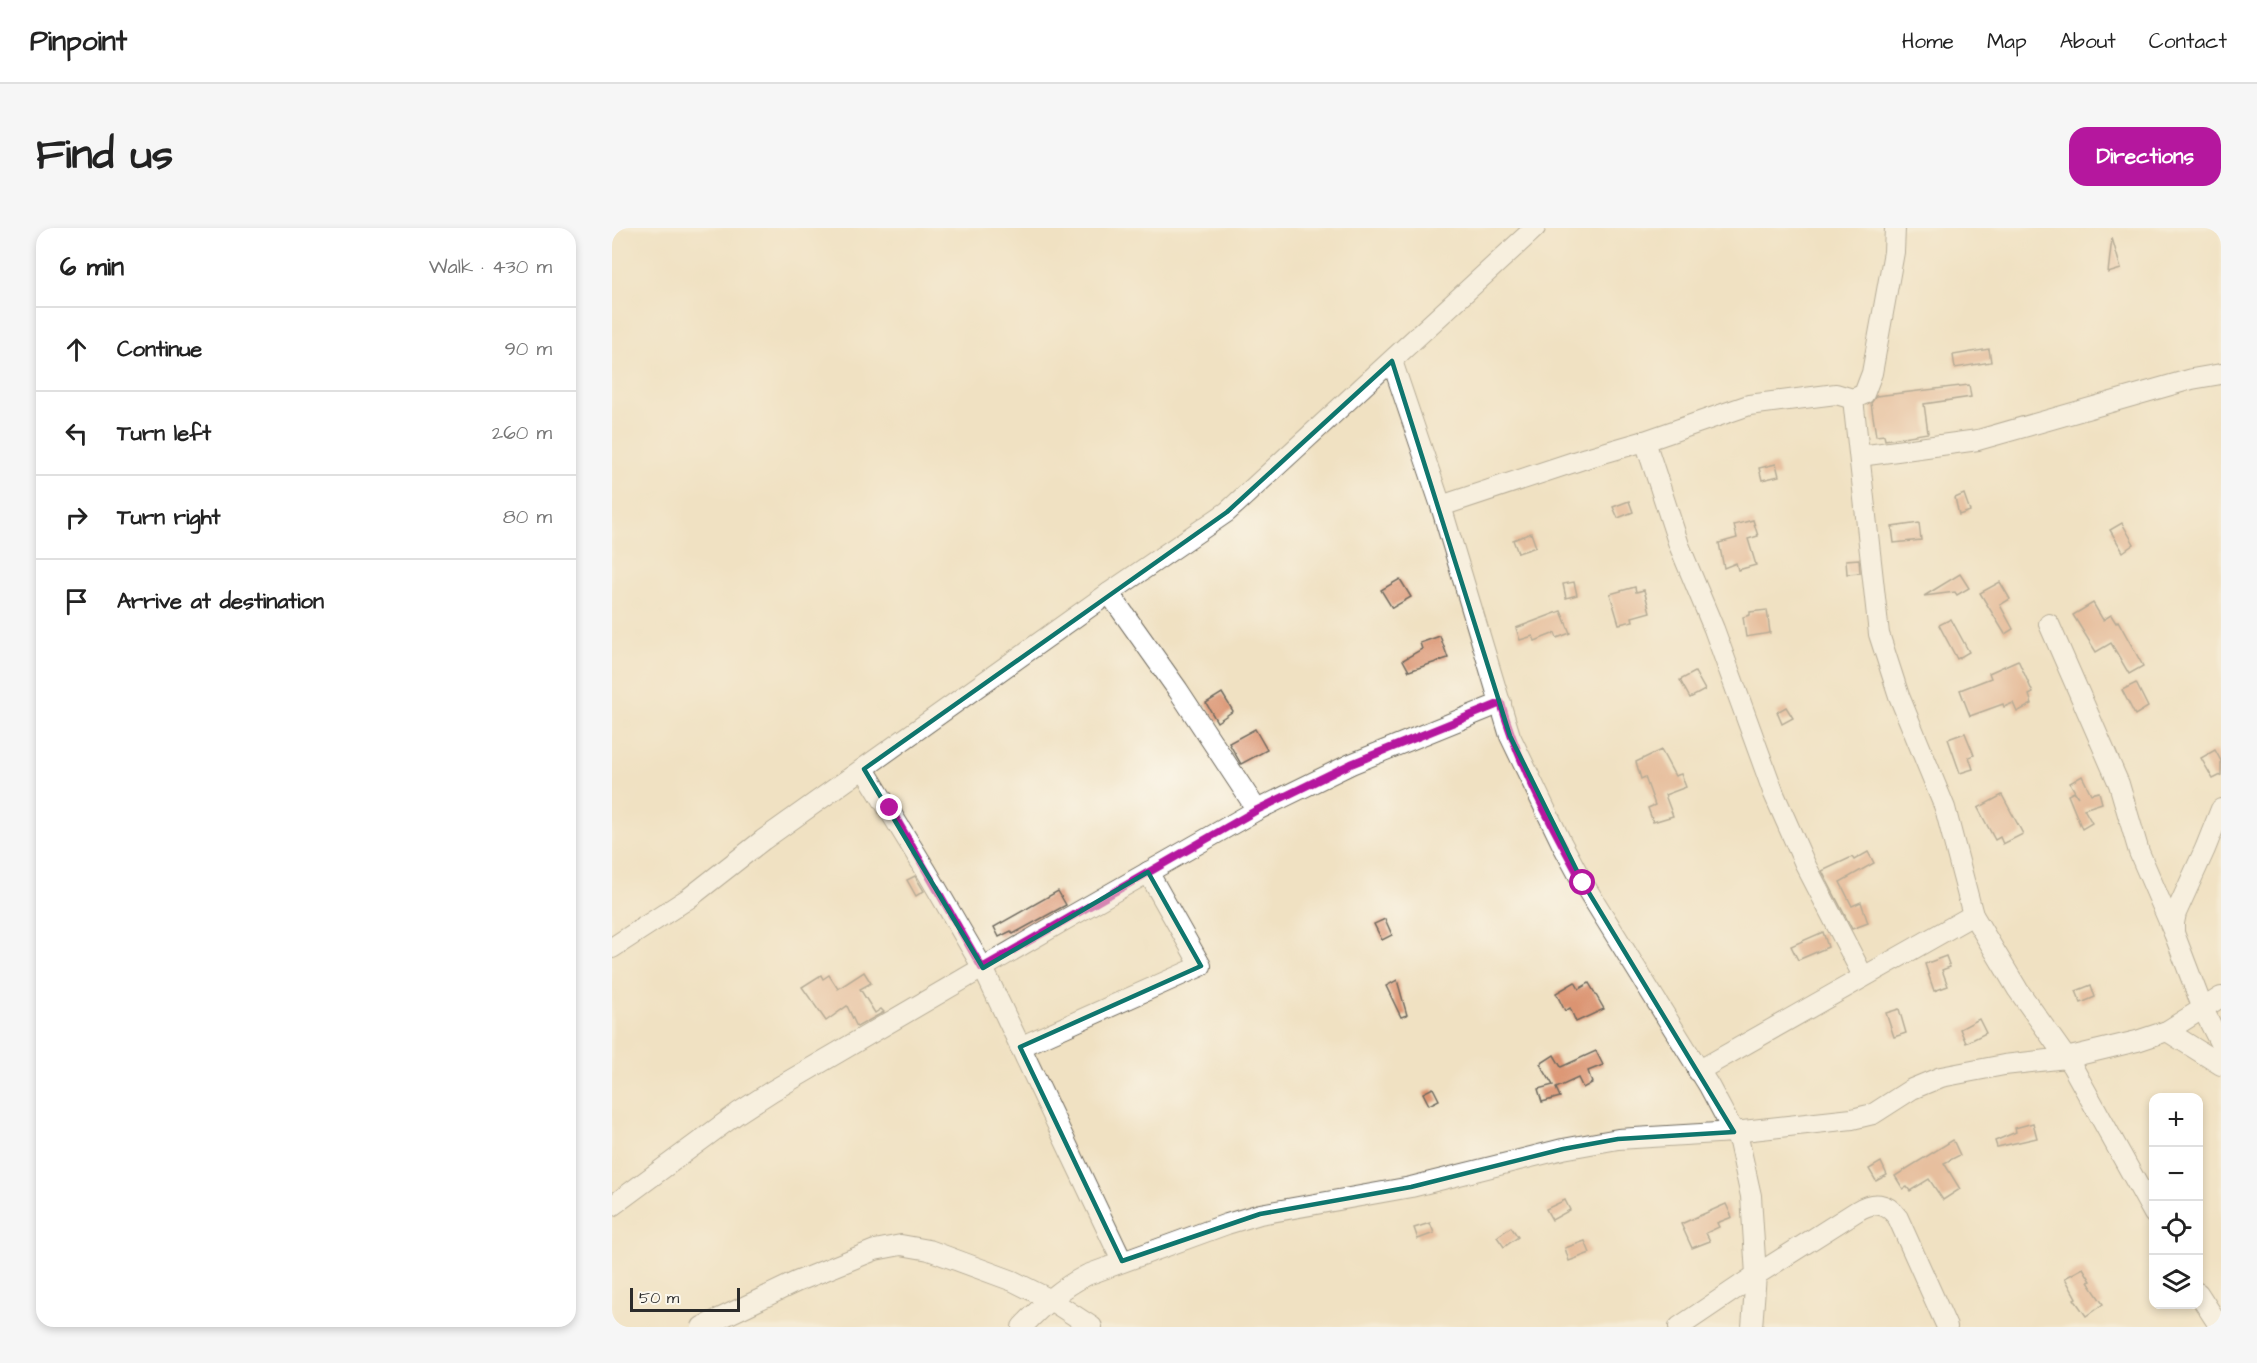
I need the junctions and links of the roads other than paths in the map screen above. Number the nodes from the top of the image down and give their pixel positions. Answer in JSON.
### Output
{"nodes":[{"id":1,"x":1535,"y":228,"type":"edge"},
{"id":2,"x":1895,"y":228,"type":"edge"},
{"id":3,"x":1392,"y":361,"type":"junction"},
{"id":4,"x":2221,"y":374,"type":"edge"},
{"id":5,"x":1853,"y":399,"type":"junction"},
{"id":6,"x":1645,"y":441,"type":"junction"},
{"id":7,"x":1860,"y":456,"type":"junction"},
{"id":8,"x":1441,"y":506,"type":"junction"},
{"id":9,"x":1109,"y":593,"type":"junction"},
{"id":10,"x":2049,"y":624,"type":"dead end"},
{"id":11,"x":1501,"y":703,"type":"junction"},
{"id":12,"x":864,"y":769,"type":"junction"},
{"id":13,"x":2221,"y":809,"type":"edge"},
{"id":14,"x":1257,"y":810,"type":"junction"},
{"id":15,"x":1148,"y":872,"type":"junction"},
{"id":16,"x":1973,"y":915,"type":"junction"},
{"id":17,"x":2174,"y":933,"type":"junction"},
{"id":18,"x":612,"y":948,"type":"edge"},
{"id":19,"x":982,"y":968,"type":"junction"},
{"id":20,"x":1863,"y":976,"type":"junction"},
{"id":21,"x":2221,"y":997,"type":"edge"},
{"id":22,"x":2203,"y":1009,"type":"junction"},
{"id":23,"x":2167,"y":1031,"type":"junction"},
{"id":24,"x":2221,"y":1045,"type":"edge"},
{"id":25,"x":1020,"y":1047,"type":"junction"},
{"id":26,"x":2066,"y":1058,"type":"junction"},
{"id":27,"x":2221,"y":1065,"type":"edge"},
{"id":28,"x":1698,"y":1071,"type":"junction"},
{"id":29,"x":1734,"y":1132,"type":"junction"},
{"id":30,"x":2149,"y":1205,"type":"edge"},
{"id":31,"x":612,"y":1206,"type":"edge"},
{"id":32,"x":1122,"y":1261,"type":"junction"},
{"id":33,"x":1756,"y":1275,"type":"junction"},
{"id":34,"x":1049,"y":1299,"type":"junction"},
{"id":35,"x":2203,"y":1299,"type":"edge"},
{"id":36,"x":702,"y":1327,"type":"edge"},
{"id":37,"x":1022,"y":1327,"type":"edge"},
{"id":38,"x":1092,"y":1327,"type":"edge"},
{"id":39,"x":1679,"y":1327,"type":"edge"},
{"id":40,"x":1752,"y":1327,"type":"edge"},
{"id":41,"x":1947,"y":1327,"type":"edge"},
{"id":42,"x":2220,"y":1327,"type":"edge"}],
"edges":[{"from":1,"to":3,"type":"street"},
{"from":2,"to":5,"type":"street"},
{"from":3,"to":8,"type":"street"},
{"from":3,"to":9,"type":"street"},
{"from":4,"to":7,"type":"street"},
{"from":5,"to":6,"type":"street"},
{"from":5,"to":7,"type":"street"},
{"from":6,"to":8,"type":"street"},
{"from":6,"to":20,"type":"street"},
{"from":7,"to":16,"type":"street"},
{"from":8,"to":11,"type":"street"},
{"from":9,"to":12,"type":"street"},
{"from":9,"to":14,"type":"street"},
{"from":10,"to":17,"type":"street"},
{"from":11,"to":14,"type":"street"},
{"from":11,"to":28,"type":"street"},
{"from":12,"to":18,"type":"street"},
{"from":12,"to":19,"type":"street"},
{"from":13,"to":17,"type":"street"},
{"from":14,"to":15,"type":"street"},
{"from":15,"to":19,"type":"street"},
{"from":15,"to":25,"type":"street"},
{"from":16,"to":20,"type":"street"},
{"from":16,"to":26,"type":"street"},
{"from":17,"to":22,"type":"street"},
{"from":19,"to":25,"type":"street"},
{"from":19,"to":31,"type":"street"},
{"from":20,"to":28,"type":"street"},
{"from":21,"to":22,"type":"street"},
{"from":22,"to":23,"type":"street"},
{"from":22,"to":24,"type":"street"},
{"from":23,"to":26,"type":"street"},
{"from":23,"to":27,"type":"street"},
{"from":25,"to":32,"type":"street"},
{"from":26,"to":29,"type":"street"},
{"from":26,"to":30,"type":"street"},
{"from":28,"to":29,"type":"street"},
{"from":29,"to":32,"type":"street"},
{"from":29,"to":33,"type":"street"},
{"from":32,"to":34,"type":"street"},
{"from":33,"to":39,"type":"street"},
{"from":33,"to":40,"type":"street"},
{"from":33,"to":41,"type":"street"},
{"from":34,"to":36,"type":"street"},
{"from":34,"to":37,"type":"street"},
{"from":34,"to":38,"type":"street"},
{"from":35,"to":42,"type":"street"}]}
